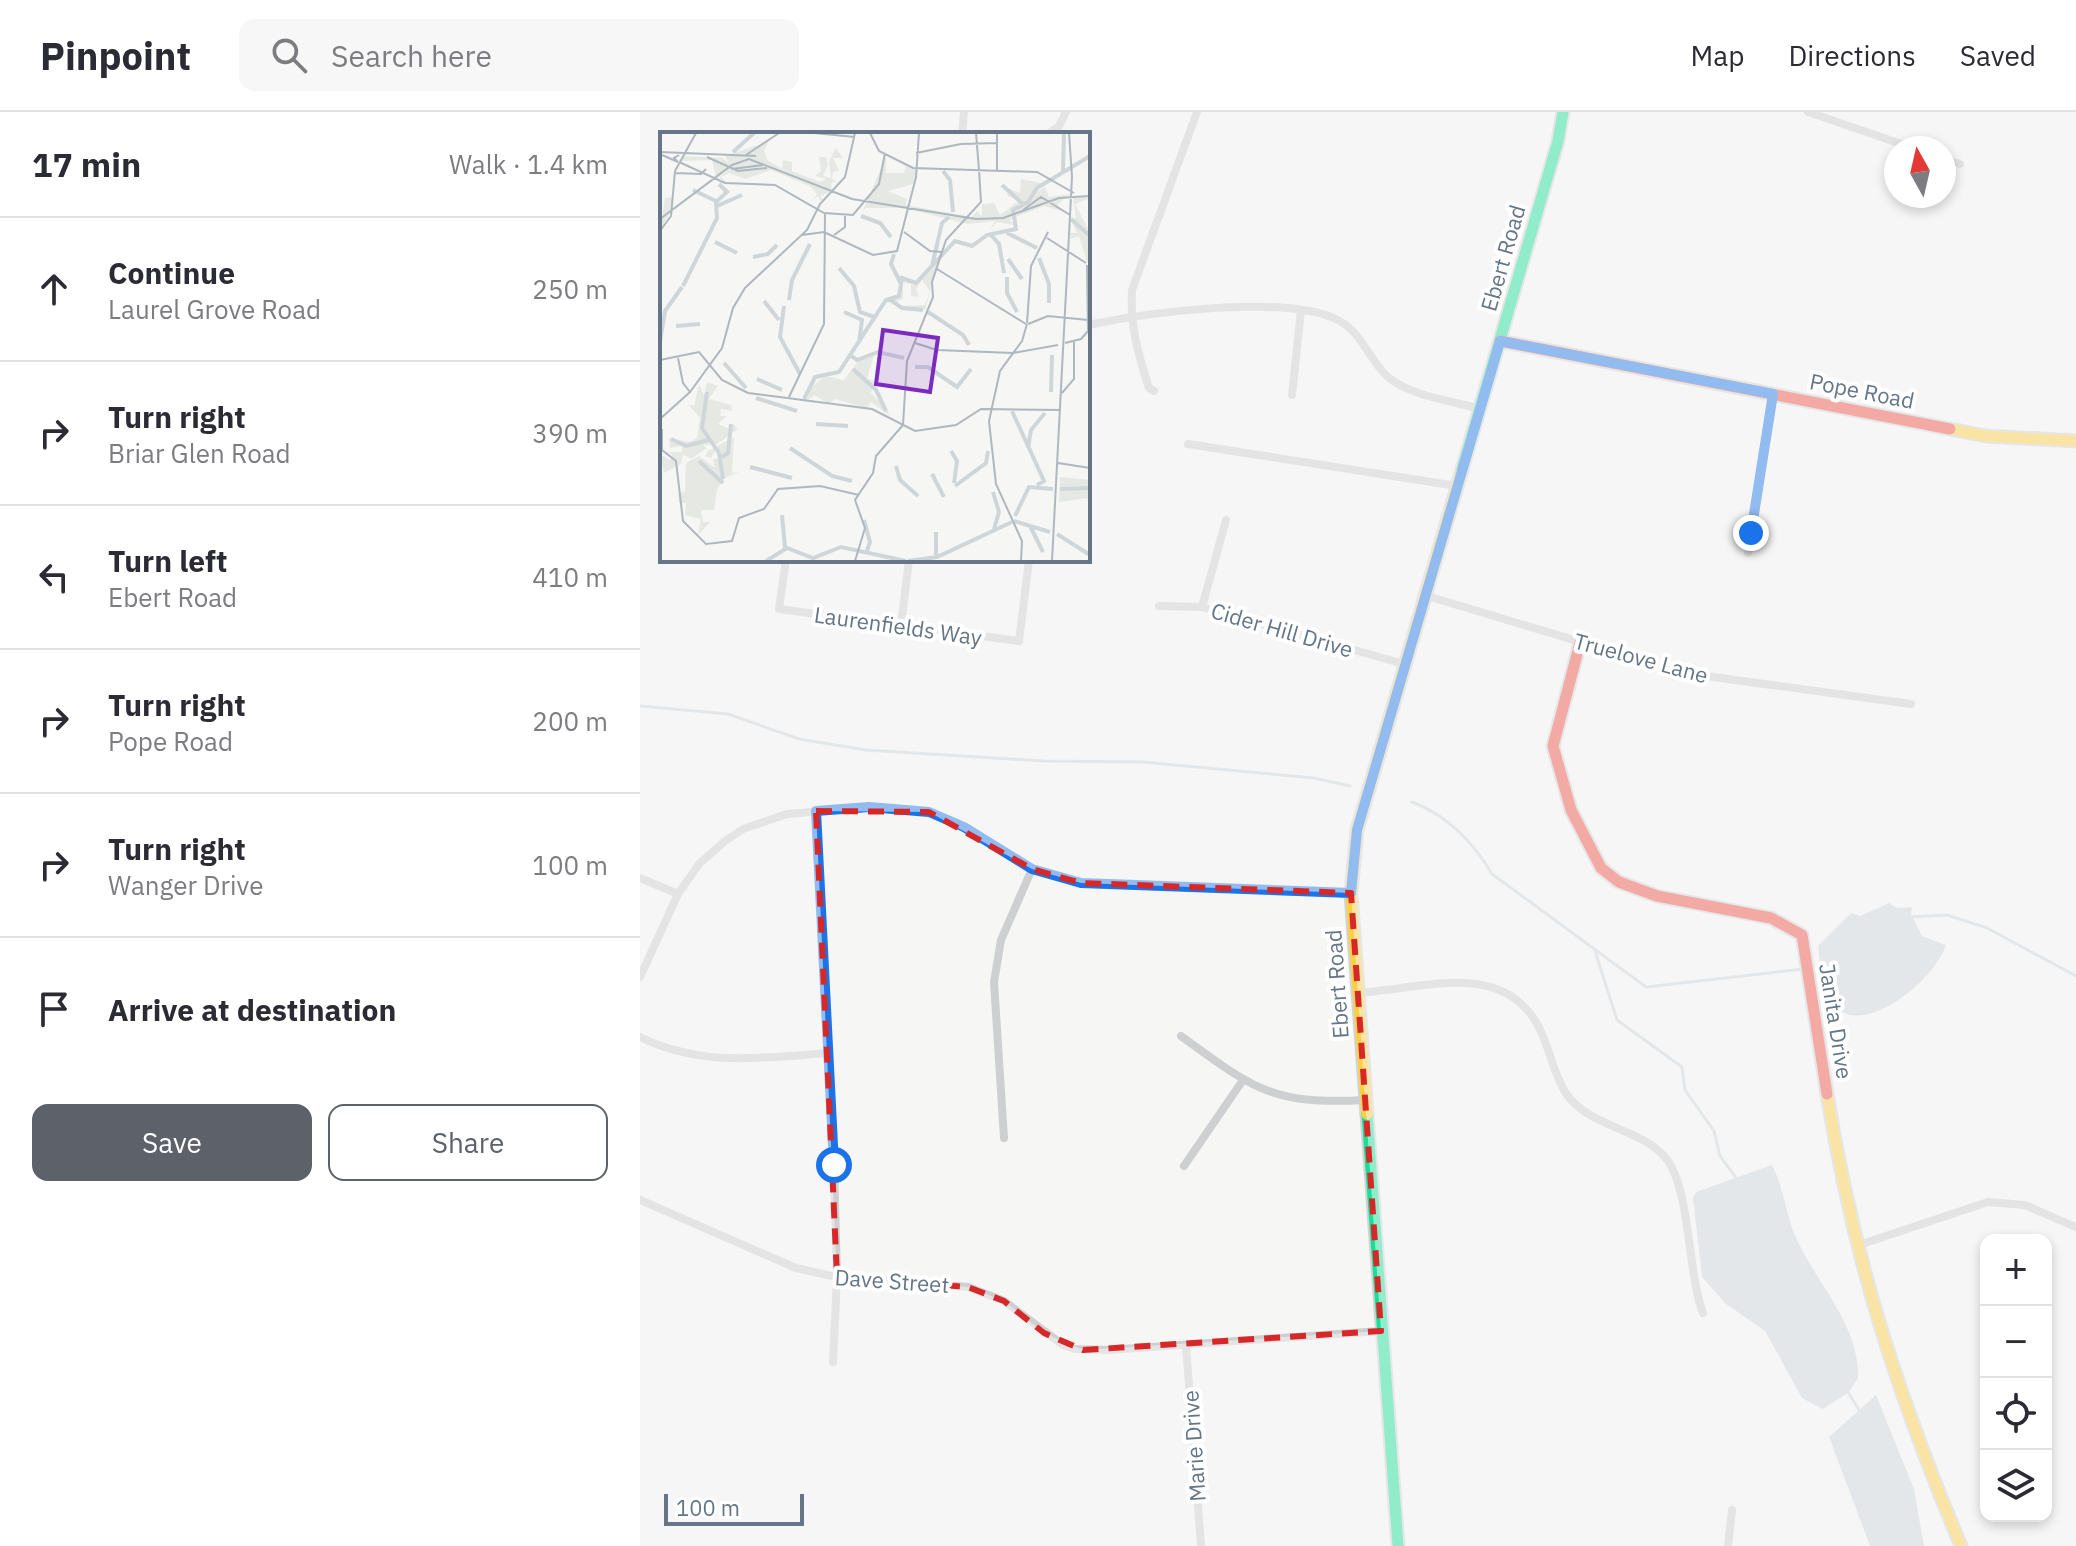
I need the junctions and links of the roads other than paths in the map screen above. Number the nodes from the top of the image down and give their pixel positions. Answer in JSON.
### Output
{"nodes":[{"id":1,"x":964,"y":112,"type":"edge"},
{"id":2,"x":1066,"y":112,"type":"edge"},
{"id":3,"x":1197,"y":112,"type":"edge"},
{"id":4,"x":1563,"y":112,"type":"edge"},
{"id":5,"x":1808,"y":112,"type":"edge"},
{"id":6,"x":962,"y":132,"type":"edge"},
{"id":7,"x":1051,"y":132,"type":"edge"},
{"id":8,"x":1884,"y":138,"type":"edge"},
{"id":9,"x":1956,"y":163,"type":"edge"},
{"id":10,"x":1960,"y":164,"type":"dead end"},
{"id":11,"x":1301,"y":310,"type":"junction"},
{"id":12,"x":1130,"y":317,"type":"junction"},
{"id":13,"x":1090,"y":325,"type":"edge"},
{"id":14,"x":1500,"y":341,"type":"junction"},
{"id":15,"x":1154,"y":391,"type":"dead end"},
{"id":16,"x":1773,"y":394,"type":"junction"},
{"id":17,"x":1292,"y":395,"type":"dead end"},
{"id":18,"x":1480,"y":409,"type":"junction"},
{"id":19,"x":2076,"y":441,"type":"edge"},
{"id":20,"x":1188,"y":444,"type":"dead end"},
{"id":21,"x":1457,"y":486,"type":"junction"},
{"id":22,"x":1226,"y":520,"type":"dead end"},
{"id":23,"x":1748,"y":553,"type":"dead end"},
{"id":24,"x":786,"y":562,"type":"edge"},
{"id":25,"x":909,"y":562,"type":"edge"},
{"id":26,"x":1029,"y":562,"type":"edge"},
{"id":27,"x":1424,"y":595,"type":"junction"},
{"id":28,"x":1159,"y":606,"type":"dead end"},
{"id":29,"x":1202,"y":607,"type":"junction"},
{"id":30,"x":901,"y":625,"type":"junction"},
{"id":31,"x":1580,"y":643,"type":"junction"},
{"id":32,"x":1404,"y":664,"type":"junction"},
{"id":33,"x":1911,"y":704,"type":"dead end"},
{"id":34,"x":816,"y":811,"type":"junction"},
{"id":35,"x":1032,"y":869,"type":"junction"},
{"id":36,"x":640,"y":878,"type":"edge"},
{"id":37,"x":1351,"y":893,"type":"junction"},
{"id":38,"x":678,"y":894,"type":"junction"},
{"id":39,"x":640,"y":977,"type":"edge"},
{"id":40,"x":1357,"y":993,"type":"junction"},
{"id":41,"x":1181,"y":1036,"type":"dead end"},
{"id":42,"x":640,"y":1037,"type":"edge"},
{"id":43,"x":827,"y":1053,"type":"junction"},
{"id":44,"x":1243,"y":1080,"type":"junction"},
{"id":45,"x":1365,"y":1100,"type":"junction"},
{"id":46,"x":1004,"y":1138,"type":"dead end"},
{"id":47,"x":1184,"y":1166,"type":"dead end"},
{"id":48,"x":640,"y":1200,"type":"edge"},
{"id":49,"x":2076,"y":1227,"type":"edge"},
{"id":50,"x":1856,"y":1246,"type":"junction"},
{"id":51,"x":837,"y":1277,"type":"junction"},
{"id":52,"x":1703,"y":1313,"type":"dead end"},
{"id":53,"x":1381,"y":1331,"type":"junction"},
{"id":54,"x":1186,"y":1345,"type":"junction"},
{"id":55,"x":833,"y":1362,"type":"dead end"},
{"id":56,"x":1732,"y":1510,"type":"dead end"},
{"id":57,"x":1201,"y":1546,"type":"edge"},
{"id":58,"x":1398,"y":1546,"type":"edge"},
{"id":59,"x":1728,"y":1546,"type":"edge"},
{"id":60,"x":1961,"y":1546,"type":"edge"}],
"edges":[{"from":1,"to":6,"type":"street"},
{"from":2,"to":7,"type":"street"},
{"from":3,"to":12,"type":"street"},
{"from":4,"to":14,"type":"street","name":"Ebert Road"},
{"from":5,"to":8,"type":"street"},
{"from":9,"to":10,"type":"street"},
{"from":11,"to":12,"type":"street"},
{"from":11,"to":17,"type":"street"},
{"from":11,"to":18,"type":"street"},
{"from":12,"to":13,"type":"street"},
{"from":12,"to":15,"type":"street"},
{"from":14,"to":16,"type":"street","name":"Pope Road"},
{"from":14,"to":18,"type":"street","name":"Ebert Road"},
{"from":16,"to":19,"type":"street","name":"Pope Road"},
{"from":16,"to":23,"type":"street"},
{"from":18,"to":21,"type":"street","name":"Ebert Road"},
{"from":20,"to":21,"type":"street"},
{"from":21,"to":27,"type":"street","name":"Ebert Road"},
{"from":22,"to":29,"type":"street"},
{"from":24,"to":30,"type":"street","name":"Laurenfields Way"},
{"from":25,"to":30,"type":"street"},
{"from":26,"to":30,"type":"street","name":"Laurenfields Way"},
{"from":27,"to":31,"type":"street","name":"Truelove Lane"},
{"from":27,"to":32,"type":"street","name":"Ebert Road"},
{"from":28,"to":29,"type":"street","name":"Cider Hill Drive"},
{"from":29,"to":32,"type":"street","name":"Cider Hill Drive"},
{"from":31,"to":33,"type":"street","name":"Truelove Lane"},
{"from":31,"to":50,"type":"street","name":"Janita Drive"},
{"from":32,"to":37,"type":"street","name":"Ebert Road"},
{"from":34,"to":35,"type":"street"},
{"from":34,"to":38,"type":"street"},
{"from":34,"to":43,"type":"street"},
{"from":35,"to":37,"type":"street"},
{"from":35,"to":46,"type":"street"},
{"from":36,"to":38,"type":"street"},
{"from":37,"to":40,"type":"street","name":"Ebert Road"},
{"from":38,"to":39,"type":"street"},
{"from":40,"to":45,"type":"street","name":"Ebert Road"},
{"from":40,"to":52,"type":"street"},
{"from":41,"to":44,"type":"street"},
{"from":42,"to":43,"type":"street"},
{"from":43,"to":51,"type":"street"},
{"from":44,"to":45,"type":"street"},
{"from":44,"to":47,"type":"street"},
{"from":45,"to":53,"type":"street","name":"Ebert Road"},
{"from":48,"to":51,"type":"street","name":"Dave Street"},
{"from":49,"to":50,"type":"street"},
{"from":50,"to":60,"type":"street","name":"Janita Drive"},
{"from":51,"to":54,"type":"street","name":"Dave Street"},
{"from":51,"to":55,"type":"street"},
{"from":53,"to":54,"type":"street","name":"Dave Street"},
{"from":53,"to":58,"type":"street","name":"Ebert Road"},
{"from":54,"to":57,"type":"street","name":"Marie Drive"},
{"from":56,"to":59,"type":"street"}]}
